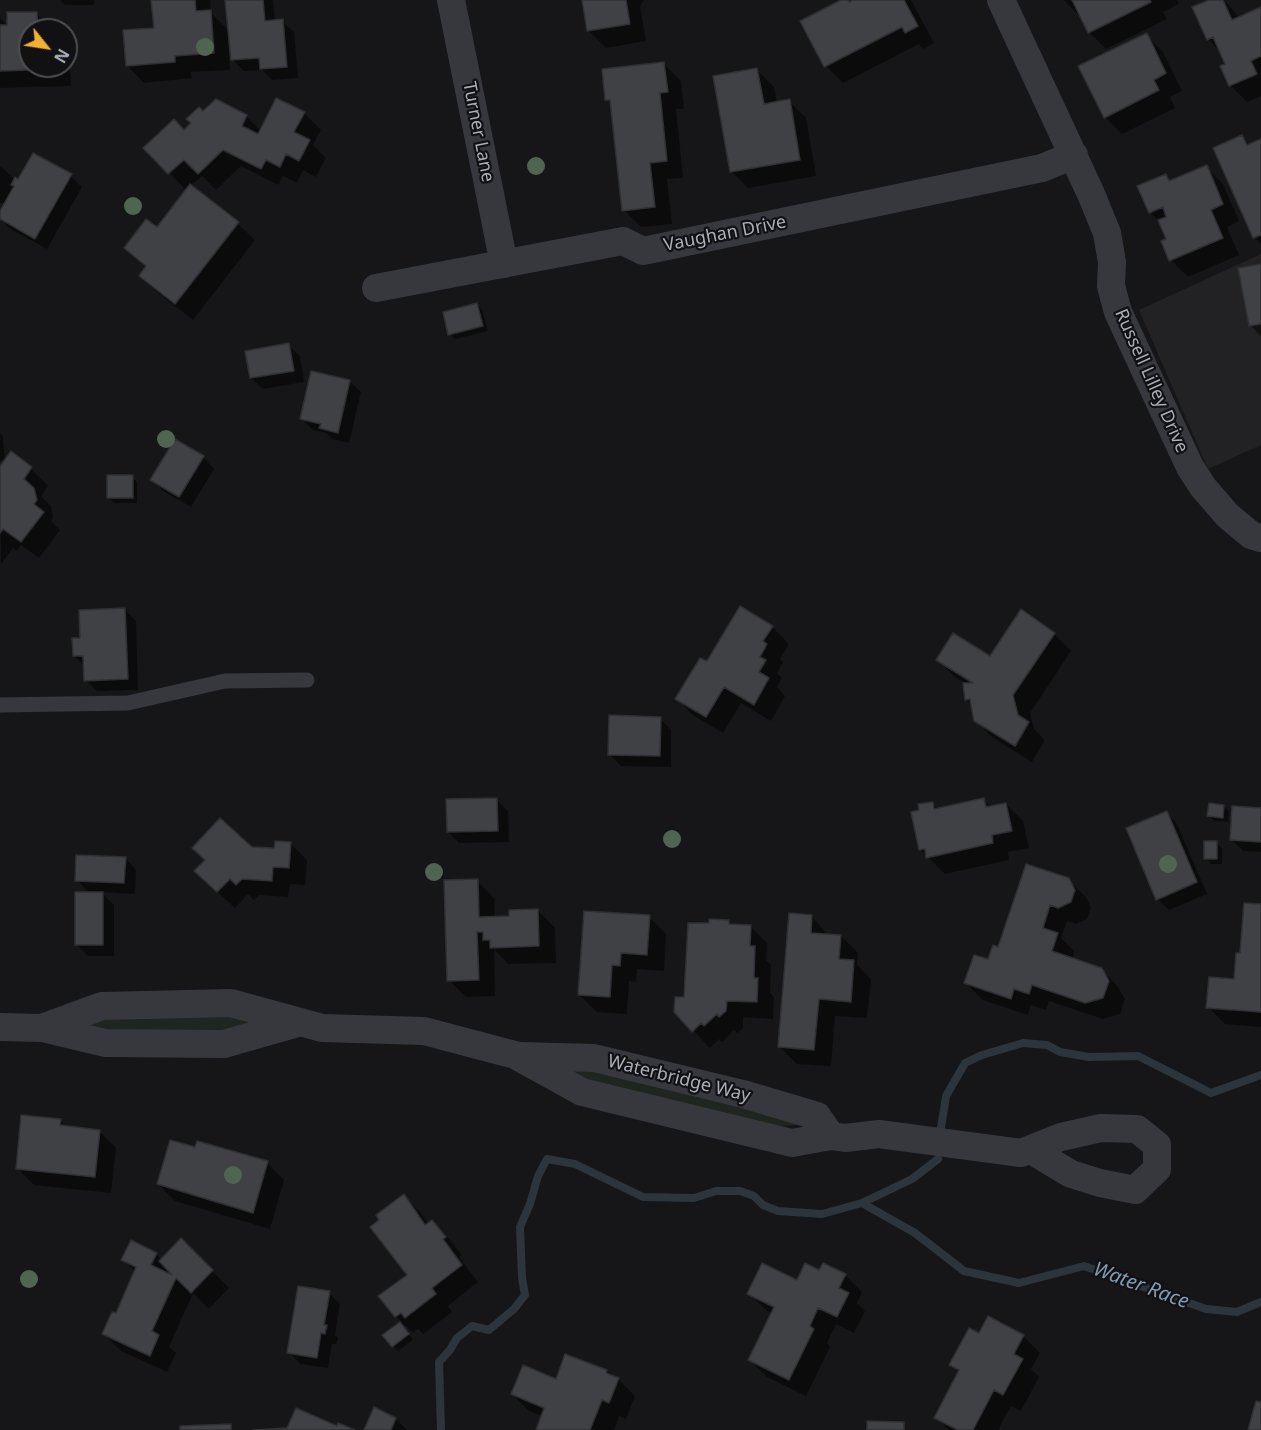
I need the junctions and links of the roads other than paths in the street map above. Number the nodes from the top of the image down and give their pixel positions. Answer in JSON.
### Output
{"nodes":[{"id":1,"x":451,"y":0,"type":"edge"},
{"id":2,"x":1001,"y":0,"type":"edge"},
{"id":3,"x":1074,"y":155,"type":"junction"},
{"id":4,"x":504,"y":264,"type":"junction"},
{"id":5,"x":376,"y":288,"type":"dead end"},
{"id":6,"x":1261,"y":538,"type":"edge"},
{"id":7,"x":307,"y":680,"type":"dead end"},
{"id":8,"x":0,"y":705,"type":"edge"},
{"id":9,"x":301,"y":1022,"type":"junction"},
{"id":10,"x":0,"y":1027,"type":"edge"},
{"id":11,"x":42,"y":1028,"type":"junction"},
{"id":12,"x":1031,"y":1150,"type":"dead end"}],
"edges":[{"from":1,"to":4,"type":"street","name":"Turner Lane"},
{"from":2,"to":3,"type":"street","name":"Russell Lilley Drive"},
{"from":3,"to":4,"type":"street","name":"Vaughan Drive"},
{"from":3,"to":6,"type":"street","name":"Russell Lilley Drive"},
{"from":4,"to":5,"type":"street","name":"Vaughan Drive"},
{"from":7,"to":8,"type":"lane"},
{"from":9,"to":11,"type":"street","name":"Waterbridge Way"},
{"from":9,"to":11,"type":"street","name":"Waterbridge Way"},
{"from":9,"to":12,"type":"street","name":"Waterbridge Way"},
{"from":10,"to":11,"type":"street","name":"Waterbridge Way"}]}
